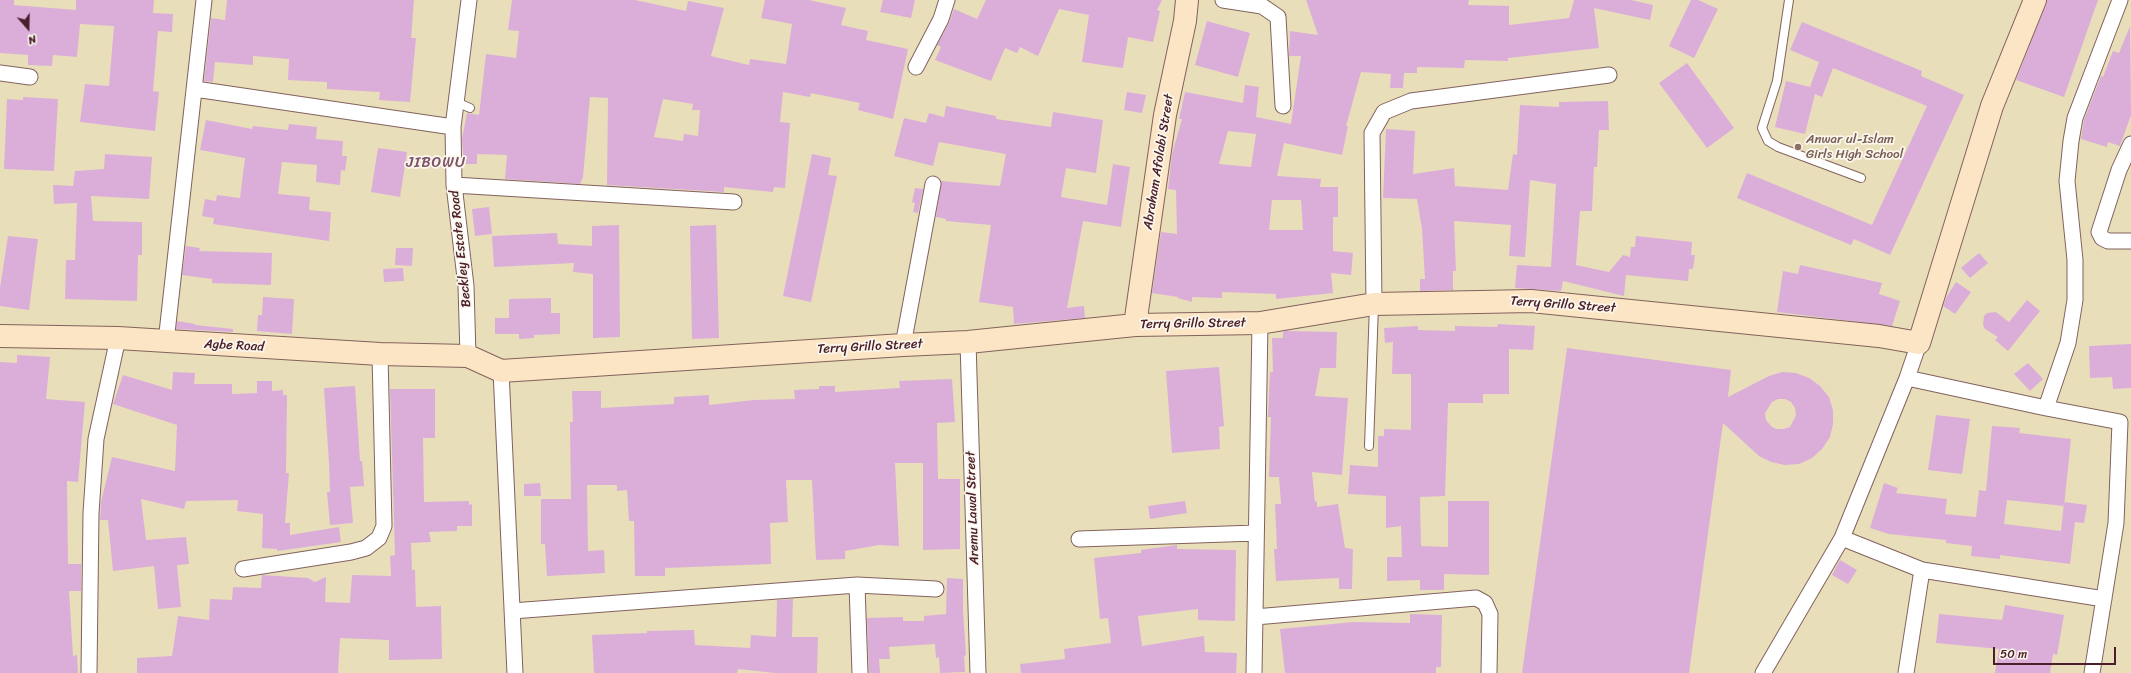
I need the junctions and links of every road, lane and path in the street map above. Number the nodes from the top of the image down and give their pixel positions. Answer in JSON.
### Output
{"nodes":[{"id":1,"x":204,"y":0,"type":"edge"},
{"id":2,"x":469,"y":0,"type":"edge"},
{"id":3,"x":947,"y":0,"type":"edge"},
{"id":4,"x":1187,"y":0,"type":"edge"},
{"id":5,"x":1223,"y":0,"type":"edge"},
{"id":6,"x":1789,"y":0,"type":"edge"},
{"id":7,"x":2035,"y":0,"type":"edge"},
{"id":8,"x":2120,"y":0,"type":"edge"},
{"id":9,"x":916,"y":67,"type":"dead end"},
{"id":10,"x":0,"y":73,"type":"edge"},
{"id":11,"x":1609,"y":74,"type":"dead end"},
{"id":12,"x":30,"y":77,"type":"dead end"},
{"id":13,"x":195,"y":89,"type":"junction"},
{"id":14,"x":456,"y":102,"type":"junction"},
{"id":15,"x":1283,"y":106,"type":"dead end"},
{"id":16,"x":470,"y":108,"type":"dead end"},
{"id":17,"x":453,"y":127,"type":"junction"},
{"id":18,"x":2131,"y":144,"type":"edge"},
{"id":19,"x":1861,"y":178,"type":"dead end"},
{"id":20,"x":933,"y":184,"type":"dead end"},
{"id":21,"x":454,"y":185,"type":"junction"},
{"id":22,"x":734,"y":202,"type":"dead end"},
{"id":23,"x":2131,"y":241,"type":"edge"},
{"id":24,"x":1374,"y":304,"type":"junction"},
{"id":25,"x":1260,"y":323,"type":"junction"},
{"id":26,"x":1135,"y":325,"type":"junction"},
{"id":27,"x":0,"y":336,"type":"edge"},
{"id":28,"x":118,"y":338,"type":"junction"},
{"id":29,"x":166,"y":342,"type":"junction"},
{"id":30,"x":968,"y":342,"type":"junction"},
{"id":31,"x":1919,"y":343,"type":"junction"},
{"id":32,"x":903,"y":345,"type":"junction"},
{"id":33,"x":380,"y":354,"type":"junction"},
{"id":34,"x":468,"y":356,"type":"junction"},
{"id":35,"x":501,"y":371,"type":"junction"},
{"id":36,"x":1907,"y":378,"type":"junction"},
{"id":37,"x":2046,"y":408,"type":"junction"},
{"id":38,"x":2126,"y":422,"type":"edge"},
{"id":39,"x":1369,"y":446,"type":"dead end"},
{"id":40,"x":1256,"y":532,"type":"junction"},
{"id":41,"x":1842,"y":538,"type":"junction"},
{"id":42,"x":1079,"y":539,"type":"dead end"},
{"id":43,"x":243,"y":568,"type":"dead end"},
{"id":44,"x":1922,"y":570,"type":"junction"},
{"id":45,"x":857,"y":585,"type":"junction"},
{"id":46,"x":936,"y":589,"type":"dead end"},
{"id":47,"x":2104,"y":599,"type":"junction"},
{"id":48,"x":512,"y":611,"type":"junction"},
{"id":49,"x":1255,"y":617,"type":"junction"},
{"id":50,"x":90,"y":673,"type":"edge"},
{"id":51,"x":515,"y":673,"type":"edge"},
{"id":52,"x":860,"y":673,"type":"edge"},
{"id":53,"x":978,"y":673,"type":"edge"},
{"id":54,"x":1254,"y":673,"type":"edge"},
{"id":55,"x":1489,"y":673,"type":"edge"},
{"id":56,"x":1764,"y":673,"type":"edge"},
{"id":57,"x":1906,"y":673,"type":"edge"},
{"id":58,"x":2092,"y":673,"type":"edge"}],
"edges":[{"from":1,"to":13,"type":"street"},
{"from":2,"to":14,"type":"street","name":"Beckley Estate Road"},
{"from":3,"to":9,"type":"street"},
{"from":4,"to":26,"type":"street","name":"Abraham Afolabi Street"},
{"from":5,"to":15,"type":"street"},
{"from":6,"to":19,"type":"lane"},
{"from":7,"to":31,"type":"street"},
{"from":8,"to":37,"type":"street"},
{"from":10,"to":12,"type":"street"},
{"from":11,"to":24,"type":"street"},
{"from":13,"to":17,"type":"street"},
{"from":13,"to":29,"type":"street"},
{"from":14,"to":16,"type":"lane"},
{"from":14,"to":17,"type":"street","name":"Beckley Estate Road"},
{"from":17,"to":21,"type":"street","name":"Beckley Estate Road"},
{"from":18,"to":23,"type":"street"},
{"from":20,"to":32,"type":"street"},
{"from":21,"to":22,"type":"street"},
{"from":21,"to":34,"type":"street","name":"Beckley Estate Road"},
{"from":24,"to":25,"type":"street","name":"Terry Grillo Street"},
{"from":24,"to":31,"type":"street","name":"Terry Grillo Street"},
{"from":24,"to":39,"type":"lane"},
{"from":25,"to":26,"type":"street","name":"Terry Grillo Street"},
{"from":25,"to":40,"type":"street"},
{"from":26,"to":30,"type":"street","name":"Terry Grillo Street"},
{"from":27,"to":28,"type":"street","name":"Agbe Road"},
{"from":28,"to":29,"type":"street","name":"Agbe Road"},
{"from":28,"to":50,"type":"street"},
{"from":29,"to":33,"type":"street","name":"Agbe Road"},
{"from":30,"to":32,"type":"street","name":"Terry Grillo Street"},
{"from":30,"to":53,"type":"street","name":"Aremu Lawal Street"},
{"from":31,"to":36,"type":"street"},
{"from":32,"to":35,"type":"street","name":"Terry Grillo Street"},
{"from":33,"to":34,"type":"street","name":"Agbe Road"},
{"from":33,"to":43,"type":"street"},
{"from":34,"to":35,"type":"street","name":"Terry Grillo Street"},
{"from":35,"to":48,"type":"street"},
{"from":36,"to":37,"type":"street"},
{"from":36,"to":41,"type":"street"},
{"from":37,"to":38,"type":"street"},
{"from":38,"to":47,"type":"street"},
{"from":40,"to":42,"type":"street"},
{"from":40,"to":49,"type":"street"},
{"from":41,"to":44,"type":"street"},
{"from":41,"to":56,"type":"street"},
{"from":44,"to":47,"type":"street"},
{"from":44,"to":57,"type":"street"},
{"from":45,"to":46,"type":"street"},
{"from":45,"to":48,"type":"street"},
{"from":45,"to":52,"type":"street"},
{"from":47,"to":58,"type":"street"},
{"from":48,"to":51,"type":"street"},
{"from":49,"to":54,"type":"street"},
{"from":49,"to":55,"type":"street"}]}
